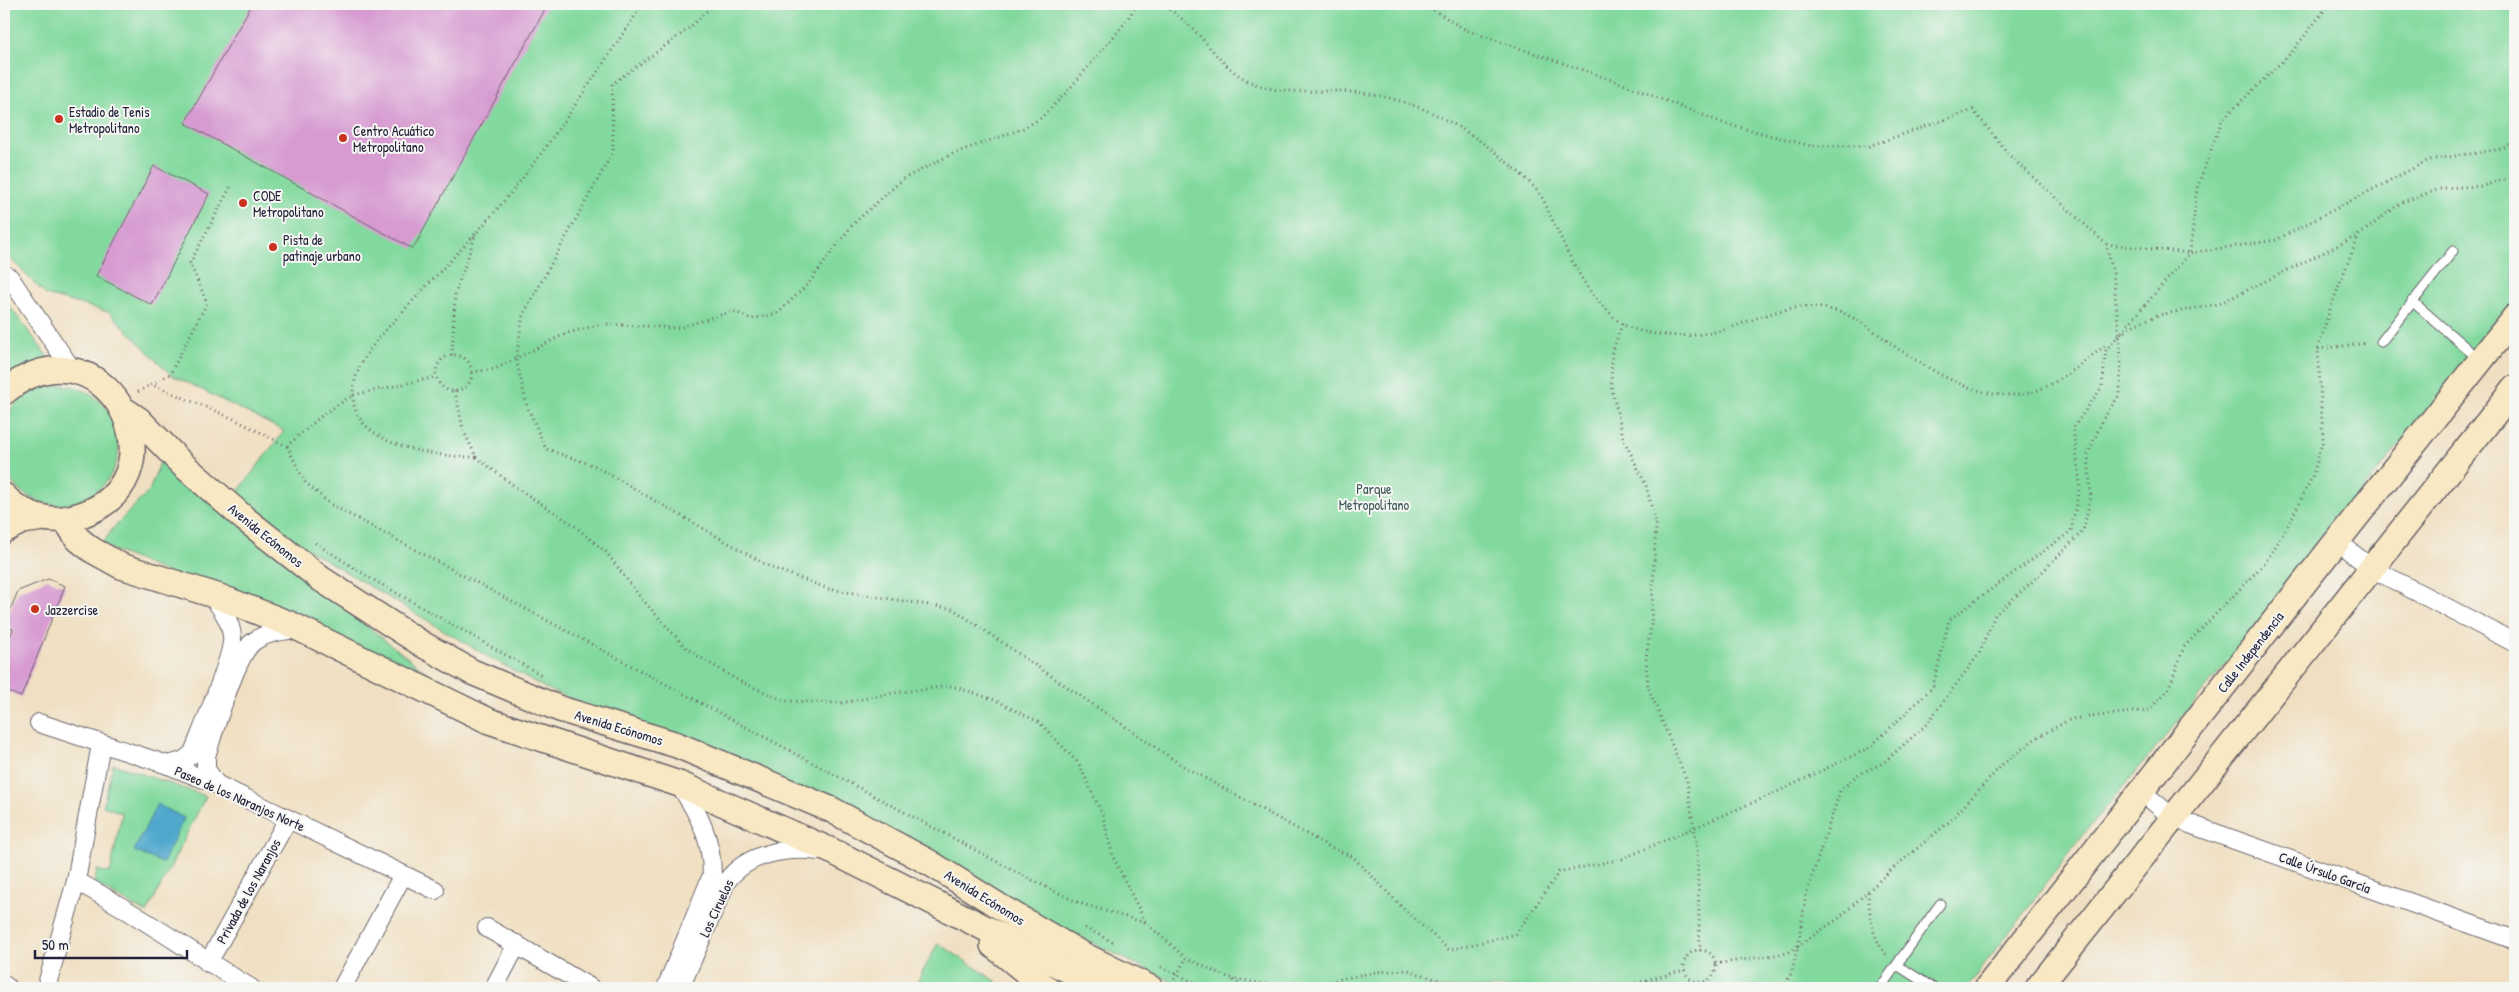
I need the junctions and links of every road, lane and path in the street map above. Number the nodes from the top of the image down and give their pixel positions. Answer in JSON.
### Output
{"nodes":[{"id":1,"x":643,"y":4,"type":"edge"},
{"id":2,"x":714,"y":4,"type":"edge"},
{"id":3,"x":1137,"y":4,"type":"edge"},
{"id":4,"x":1161,"y":4,"type":"edge"},
{"id":5,"x":1420,"y":4,"type":"edge"},
{"id":6,"x":2329,"y":4,"type":"edge"},
{"id":7,"x":2515,"y":141,"type":"edge"},
{"id":8,"x":2515,"y":176,"type":"edge"},
{"id":9,"x":232,"y":184,"type":"dead end"},
{"id":10,"x":477,"y":230,"type":"junction"},
{"id":11,"x":2359,"y":235,"type":"junction"},
{"id":12,"x":2106,"y":244,"type":"junction"},
{"id":13,"x":2453,"y":251,"type":"dead end"},
{"id":14,"x":2190,"y":253,"type":"junction"},
{"id":15,"x":4,"y":274,"type":"edge"},
{"id":16,"x":2412,"y":301,"type":"junction"},
{"id":17,"x":2515,"y":318,"type":"edge"},
{"id":18,"x":1622,"y":324,"type":"junction"},
{"id":19,"x":2119,"y":335,"type":"junction"},
{"id":20,"x":2111,"y":342,"type":"junction"},
{"id":21,"x":2381,"y":342,"type":"joint"},
{"id":22,"x":2318,"y":349,"type":"junction"},
{"id":23,"x":452,"y":355,"type":"junction"},
{"id":24,"x":516,"y":359,"type":"junction"},
{"id":25,"x":2480,"y":361,"type":"junction"},
{"id":26,"x":73,"y":371,"type":"junction"},
{"id":27,"x":472,"y":372,"type":"junction"},
{"id":28,"x":436,"y":378,"type":"junction"},
{"id":29,"x":150,"y":384,"type":"junction"},
{"id":30,"x":2515,"y":389,"type":"edge"},
{"id":31,"x":455,"y":391,"type":"junction"},
{"id":32,"x":4,"y":392,"type":"edge"},
{"id":33,"x":353,"y":395,"type":"junction"},
{"id":34,"x":122,"y":407,"type":"junction"},
{"id":35,"x":287,"y":446,"type":"junction"},
{"id":36,"x":476,"y":457,"type":"junction"},
{"id":37,"x":4,"y":496,"type":"edge"},
{"id":38,"x":54,"y":519,"type":"junction"},
{"id":39,"x":4,"y":530,"type":"edge"},
{"id":40,"x":2337,"y":541,"type":"junction"},
{"id":41,"x":2372,"y":568,"type":"junction"},
{"id":42,"x":211,"y":595,"type":"junction"},
{"id":43,"x":299,"y":628,"type":"junction"},
{"id":44,"x":2515,"y":643,"type":"edge"},
{"id":45,"x":543,"y":703,"type":"junction"},
{"id":46,"x":39,"y":723,"type":"dead end"},
{"id":47,"x":530,"y":737,"type":"junction"},
{"id":48,"x":101,"y":744,"type":"junction"},
{"id":49,"x":168,"y":765,"type":"junction"},
{"id":50,"x":216,"y":784,"type":"junction"},
{"id":51,"x":679,"y":784,"type":"junction"},
{"id":52,"x":2141,"y":791,"type":"junction"},
{"id":53,"x":2173,"y":818,"type":"junction"},
{"id":54,"x":288,"y":819,"type":"junction"},
{"id":55,"x":1694,"y":828,"type":"junction"},
{"id":56,"x":836,"y":854,"type":"junction"},
{"id":57,"x":402,"y":874,"type":"junction"},
{"id":58,"x":948,"y":874,"type":"junction"},
{"id":59,"x":76,"y":881,"type":"junction"},
{"id":60,"x":435,"y":890,"type":"dead end"},
{"id":61,"x":1868,"y":891,"type":"junction"},
{"id":62,"x":932,"y":903,"type":"junction"},
{"id":63,"x":1940,"y":904,"type":"dead end"},
{"id":64,"x":958,"y":917,"type":"junction"},
{"id":65,"x":1146,"y":923,"type":"junction"},
{"id":66,"x":487,"y":928,"type":"dead end"},
{"id":67,"x":2515,"y":940,"type":"edge"},
{"id":68,"x":518,"y":944,"type":"junction"},
{"id":69,"x":1798,"y":946,"type":"junction"},
{"id":70,"x":1700,"y":951,"type":"junction"},
{"id":71,"x":1186,"y":958,"type":"junction"},
{"id":72,"x":208,"y":963,"type":"junction"},
{"id":73,"x":1715,"y":964,"type":"junction"},
{"id":74,"x":1897,"y":965,"type":"junction"},
{"id":75,"x":1685,"y":970,"type":"junction"},
{"id":76,"x":1230,"y":978,"type":"junction"},
{"id":77,"x":1702,"y":982,"type":"junction"},
{"id":78,"x":4,"y":985,"type":"edge"},
{"id":79,"x":8,"y":988,"type":"edge"},
{"id":80,"x":46,"y":988,"type":"edge"},
{"id":81,"x":251,"y":988,"type":"edge"},
{"id":82,"x":342,"y":988,"type":"edge"},
{"id":83,"x":494,"y":988,"type":"edge"},
{"id":84,"x":591,"y":988,"type":"edge"},
{"id":85,"x":666,"y":988,"type":"edge"},
{"id":86,"x":680,"y":988,"type":"edge"},
{"id":87,"x":1046,"y":988,"type":"edge"},
{"id":88,"x":1104,"y":988,"type":"edge"},
{"id":89,"x":1150,"y":988,"type":"edge"},
{"id":90,"x":1170,"y":988,"type":"edge"},
{"id":91,"x":1248,"y":988,"type":"edge"},
{"id":92,"x":1462,"y":988,"type":"edge"},
{"id":93,"x":1617,"y":988,"type":"edge"},
{"id":94,"x":1702,"y":988,"type":"edge"},
{"id":95,"x":1784,"y":988,"type":"edge"},
{"id":96,"x":1880,"y":988,"type":"edge"},
{"id":97,"x":1933,"y":988,"type":"edge"},
{"id":98,"x":1987,"y":988,"type":"edge"},
{"id":99,"x":2038,"y":988,"type":"edge"}],
"edges":[{"from":1,"to":10,"type":"path"},
{"from":2,"to":24,"type":"path"},
{"from":3,"to":24,"type":"path"},
{"from":4,"to":18,"type":"path"},
{"from":5,"to":12,"type":"path"},
{"from":6,"to":14,"type":"path"},
{"from":7,"to":14,"type":"path"},
{"from":8,"to":11,"type":"path"},
{"from":9,"to":29,"type":"path"},
{"from":10,"to":23,"type":"path"},
{"from":10,"to":33,"type":"path"},
{"from":11,"to":19,"type":"path"},
{"from":11,"to":22,"type":"path"},
{"from":12,"to":14,"type":"path"},
{"from":12,"to":19,"type":"path"},
{"from":13,"to":16,"type":"lane"},
{"from":14,"to":19,"type":"path"},
{"from":15,"to":26,"type":"street"},
{"from":16,"to":21,"type":"lane"},
{"from":16,"to":25,"type":"lane"},
{"from":17,"to":25,"type":"street","name":"Calle Independencia"},
{"from":18,"to":20,"type":"path"},
{"from":18,"to":55,"type":"path"},
{"from":19,"to":20,"type":"path"},
{"from":19,"to":69,"type":"path"},
{"from":20,"to":55,"type":"path"},
{"from":21,"to":22,"type":"path"},
{"from":22,"to":61,"type":"path"},
{"from":23,"to":27,"type":"path"},
{"from":23,"to":28,"type":"path"},
{"from":24,"to":27,"type":"path"},
{"from":24,"to":55,"type":"path"},
{"from":25,"to":40,"type":"street","name":"Calle Independencia"},
{"from":26,"to":32,"type":"street"},
{"from":26,"to":34,"type":"street","name":"Avenida Ecónomos"},
{"from":27,"to":31,"type":"path"},
{"from":28,"to":31,"type":"path"},
{"from":28,"to":33,"type":"path"},
{"from":29,"to":34,"type":"path"},
{"from":29,"to":35,"type":"path"},
{"from":30,"to":41,"type":"street"},
{"from":31,"to":36,"type":"path"},
{"from":33,"to":35,"type":"path"},
{"from":33,"to":36,"type":"path"},
{"from":34,"to":38,"type":"street"},
{"from":34,"to":45,"type":"street","name":"Avenida Ecónomos"},
{"from":35,"to":65,"type":"path"},
{"from":36,"to":65,"type":"path"},
{"from":37,"to":38,"type":"street"},
{"from":38,"to":39,"type":"street"},
{"from":38,"to":42,"type":"street","name":"Avenida Ecónomos"},
{"from":40,"to":41,"type":"street"},
{"from":40,"to":52,"type":"street","name":"Calle Independencia"},
{"from":41,"to":44,"type":"street"},
{"from":41,"to":53,"type":"street"},
{"from":42,"to":43,"type":"street","name":"Avenida Ecónomos"},
{"from":42,"to":49,"type":"street"},
{"from":43,"to":47,"type":"street","name":"Avenida Ecónomos"},
{"from":43,"to":50,"type":"street"},
{"from":45,"to":47,"type":"street"},
{"from":45,"to":58,"type":"street","name":"Avenida Ecónomos"},
{"from":46,"to":48,"type":"street","name":"Paseo de los Naranjos Norte"},
{"from":47,"to":51,"type":"street","name":"Avenida Ecónomos"},
{"from":48,"to":49,"type":"street","name":"Paseo de los Naranjos Norte"},
{"from":48,"to":59,"type":"street"},
{"from":49,"to":50,"type":"street","name":"Paseo de los Naranjos Norte"},
{"from":50,"to":54,"type":"street","name":"Paseo de los Naranjos Norte"},
{"from":51,"to":56,"type":"street","name":"Avenida Ecónomos"},
{"from":51,"to":85,"type":"street","name":"Los Ciruelos"},
{"from":52,"to":53,"type":"street","name":"Calle Úrsulo García"},
{"from":52,"to":98,"type":"street","name":"Calle Independencia"},
{"from":53,"to":67,"type":"street","name":"Calle Úrsulo García"},
{"from":53,"to":99,"type":"street"},
{"from":54,"to":57,"type":"street","name":"Paseo de los Naranjos Norte"},
{"from":54,"to":72,"type":"street","name":"Privada de los Naranjos"},
{"from":55,"to":70,"type":"path"},
{"from":56,"to":62,"type":"street","name":"Avenida Ecónomos"},
{"from":56,"to":86,"type":"street","name":"Los Ciruelos"},
{"from":57,"to":60,"type":"street","name":"Paseo de los Naranjos Norte"},
{"from":57,"to":82,"type":"street"},
{"from":58,"to":62,"type":"street"},
{"from":58,"to":89,"type":"street","name":"Avenida Ecónomos"},
{"from":59,"to":72,"type":"street"},
{"from":59,"to":80,"type":"street"},
{"from":61,"to":69,"type":"path"},
{"from":61,"to":74,"type":"path"},
{"from":62,"to":64,"type":"street","name":"Avenida Ecónomos"},
{"from":63,"to":74,"type":"lane"},
{"from":64,"to":87,"type":"street"},
{"from":64,"to":88,"type":"street","name":"Avenida Ecónomos"},
{"from":65,"to":71,"type":"path"},
{"from":66,"to":68,"type":"street"},
{"from":68,"to":83,"type":"street"},
{"from":68,"to":84,"type":"street"},
{"from":69,"to":73,"type":"path"},
{"from":69,"to":95,"type":"path"},
{"from":70,"to":73,"type":"path"},
{"from":70,"to":75,"type":"path"},
{"from":71,"to":76,"type":"path"},
{"from":71,"to":90,"type":"path"},
{"from":72,"to":81,"type":"street"},
{"from":73,"to":77,"type":"path"},
{"from":74,"to":96,"type":"lane"},
{"from":74,"to":97,"type":"lane"},
{"from":75,"to":77,"type":"path"},
{"from":75,"to":93,"type":"path"},
{"from":76,"to":91,"type":"path"},
{"from":76,"to":92,"type":"path"},
{"from":77,"to":94,"type":"path"},
{"from":78,"to":79,"type":"street"}]}
